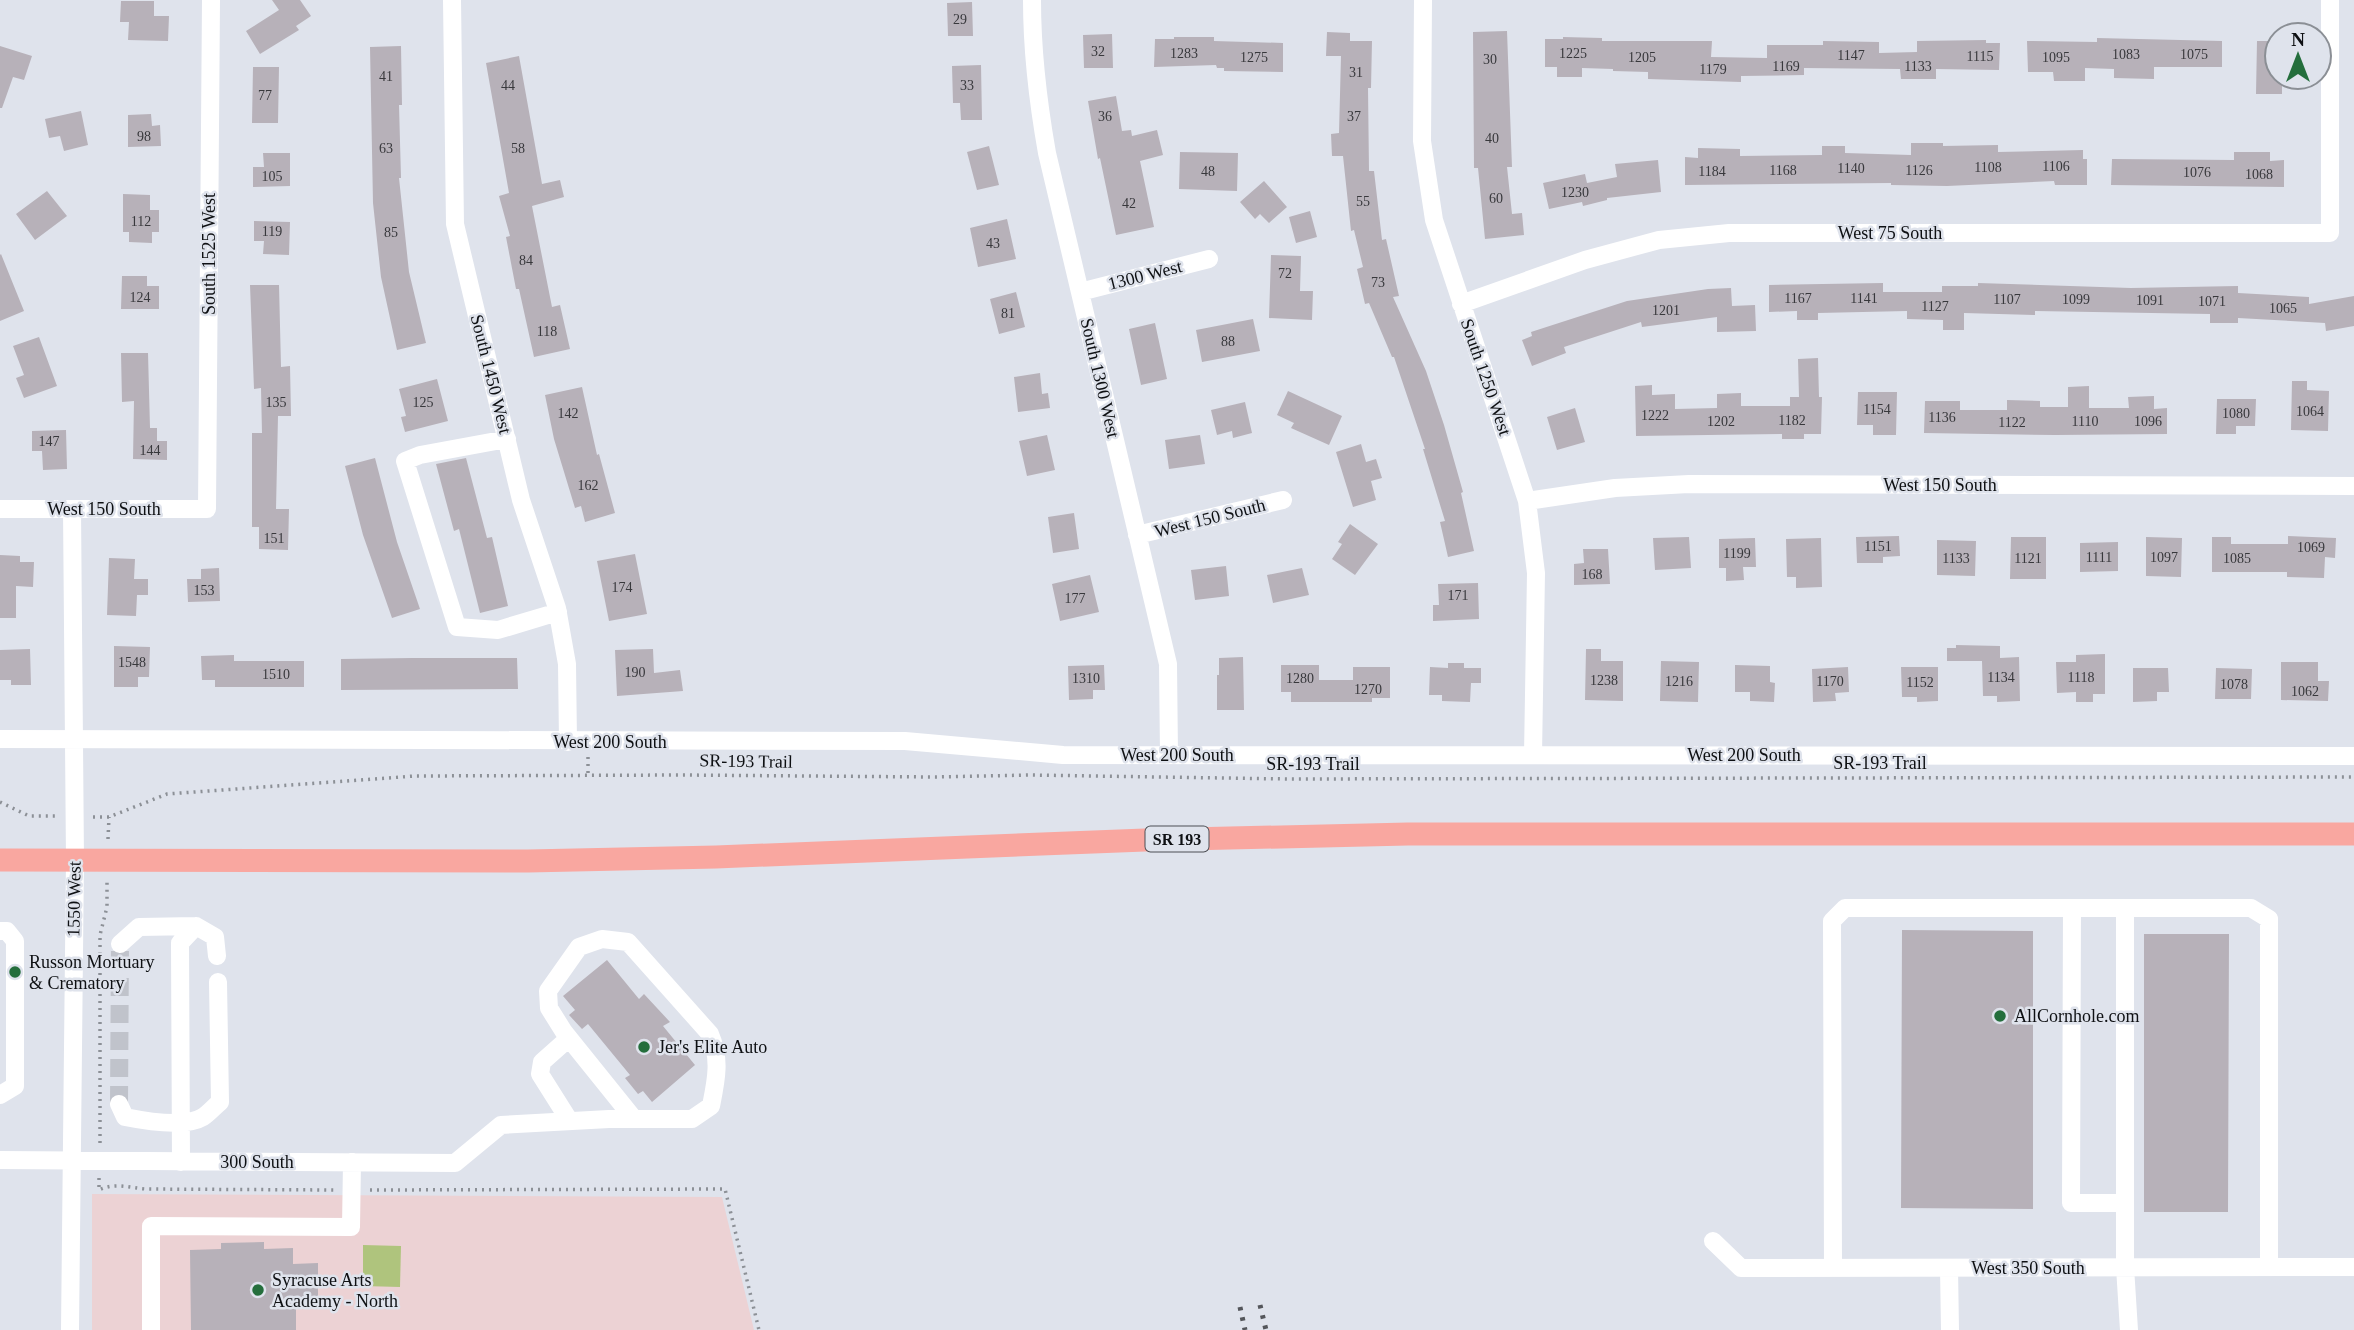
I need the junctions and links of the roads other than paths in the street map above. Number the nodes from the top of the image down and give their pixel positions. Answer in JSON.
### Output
{"nodes":[{"id":1,"x":211,"y":0,"type":"edge"},
{"id":2,"x":452,"y":0,"type":"edge"},
{"id":3,"x":1032,"y":0,"type":"edge"},
{"id":4,"x":1423,"y":0,"type":"edge"},
{"id":5,"x":2330,"y":0,"type":"edge"},
{"id":6,"x":1209,"y":259,"type":"dead end"},
{"id":7,"x":1080,"y":292,"type":"junction"},
{"id":8,"x":1461,"y":304,"type":"junction"},
{"id":9,"x":507,"y":439,"type":"junction"},
{"id":10,"x":2354,"y":486,"type":"edge"},
{"id":11,"x":1283,"y":500,"type":"dead end"},
{"id":12,"x":1527,"y":501,"type":"junction"},
{"id":13,"x":0,"y":509,"type":"edge"},
{"id":14,"x":72,"y":509,"type":"junction"},
{"id":15,"x":207,"y":509,"type":"joint"},
{"id":16,"x":1137,"y":535,"type":"junction"},
{"id":17,"x":558,"y":612,"type":"junction"},
{"id":18,"x":0,"y":739,"type":"edge"},
{"id":19,"x":75,"y":739,"type":"junction"},
{"id":20,"x":568,"y":742,"type":"junction"},
{"id":21,"x":1169,"y":755,"type":"junction"},
{"id":22,"x":1534,"y":755,"type":"junction"},
{"id":23,"x":2354,"y":756,"type":"edge"},
{"id":24,"x":2354,"y":834,"type":"edge"},
{"id":25,"x":0,"y":860,"type":"edge"},
{"id":26,"x":75,"y":860,"type":"junction"},
{"id":27,"x":2072,"y":908,"type":"junction"},
{"id":28,"x":2125,"y":908,"type":"junction"},
{"id":29,"x":196,"y":926,"type":"junction"},
{"id":30,"x":0,"y":931,"type":"edge"},
{"id":31,"x":120,"y":944,"type":"dead end"},
{"id":32,"x":218,"y":956,"type":"dead end"},
{"id":33,"x":218,"y":982,"type":"dead end"},
{"id":34,"x":569,"y":1038,"type":"junction"},
{"id":35,"x":0,"y":1095,"type":"edge"},
{"id":36,"x":119,"y":1104,"type":"dead end"},
{"id":37,"x":634,"y":1119,"type":"junction"},
{"id":38,"x":569,"y":1120,"type":"junction"},
{"id":39,"x":181,"y":1122,"type":"junction"},
{"id":40,"x":0,"y":1160,"type":"edge"},
{"id":41,"x":72,"y":1161,"type":"junction"},
{"id":42,"x":181,"y":1161,"type":"junction"},
{"id":43,"x":352,"y":1163,"type":"junction"},
{"id":44,"x":2125,"y":1203,"type":"junction"},
{"id":45,"x":1713,"y":1241,"type":"dead end"},
{"id":46,"x":2125,"y":1267,"type":"junction"},
{"id":47,"x":2269,"y":1267,"type":"junction"},
{"id":48,"x":2354,"y":1267,"type":"edge"},
{"id":49,"x":1833,"y":1268,"type":"junction"},
{"id":50,"x":1950,"y":1268,"type":"junction"},
{"id":51,"x":70,"y":1330,"type":"edge"},
{"id":52,"x":151,"y":1330,"type":"edge"},
{"id":53,"x":1950,"y":1330,"type":"edge"},
{"id":54,"x":2129,"y":1330,"type":"edge"}],
"edges":[{"from":1,"to":15,"type":"street","name":"South 1525 West"},
{"from":2,"to":9,"type":"street","name":"South 1450 West"},
{"from":3,"to":7,"type":"street","name":"South 1300 West"},
{"from":4,"to":8,"type":"street","name":"South 1250 West"},
{"from":5,"to":8,"type":"street","name":"West 75 South"},
{"from":6,"to":7,"type":"street","name":"1300 West"},
{"from":7,"to":16,"type":"street","name":"South 1300 West"},
{"from":8,"to":12,"type":"street","name":"South 1250 West"},
{"from":9,"to":17,"type":"street","name":"South 1450 West"},
{"from":9,"to":17,"type":"street"},
{"from":10,"to":12,"type":"street","name":"West 150 South"},
{"from":11,"to":16,"type":"street","name":"West 150 South"},
{"from":12,"to":22,"type":"street","name":"South 1250 West"},
{"from":13,"to":14,"type":"street","name":"West 150 South"},
{"from":14,"to":15,"type":"street","name":"West 150 South"},
{"from":14,"to":19,"type":"street","name":"1550 West"},
{"from":16,"to":21,"type":"street","name":"South 1300 West"},
{"from":17,"to":20,"type":"street","name":"South 1450 West"},
{"from":18,"to":19,"type":"street","name":"West 200 South"},
{"from":19,"to":20,"type":"street","name":"West 200 South"},
{"from":19,"to":26,"type":"street","name":"1550 West"},
{"from":20,"to":21,"type":"street","name":"West 200 South"},
{"from":21,"to":22,"type":"street","name":"West 200 South"},
{"from":22,"to":23,"type":"street","name":"West 200 South"},
{"from":24,"to":26,"type":"main road","number":"SR 193"},
{"from":25,"to":26,"type":"main road","number":"SR 193"},
{"from":26,"to":41,"type":"street","name":"1550 West"},
{"from":27,"to":28,"type":"street"},
{"from":27,"to":44,"type":"street"},
{"from":27,"to":49,"type":"street"},
{"from":28,"to":44,"type":"street"},
{"from":28,"to":47,"type":"street"},
{"from":29,"to":31,"type":"street"},
{"from":29,"to":32,"type":"street"},
{"from":29,"to":39,"type":"street"},
{"from":30,"to":35,"type":"street"},
{"from":33,"to":39,"type":"street"},
{"from":34,"to":37,"type":"street"},
{"from":34,"to":37,"type":"street"},
{"from":34,"to":38,"type":"street"},
{"from":36,"to":39,"type":"street"},
{"from":37,"to":38,"type":"street"},
{"from":38,"to":43,"type":"street","name":"300 South"},
{"from":39,"to":42,"type":"street"},
{"from":40,"to":41,"type":"street","name":"300 South"},
{"from":41,"to":42,"type":"street","name":"300 South"},
{"from":41,"to":51,"type":"street","name":"1550 West"},
{"from":42,"to":43,"type":"street","name":"300 South"},
{"from":43,"to":52,"type":"street"},
{"from":44,"to":46,"type":"street"},
{"from":45,"to":49,"type":"street","name":"West 350 South"},
{"from":46,"to":47,"type":"street","name":"West 350 South"},
{"from":46,"to":50,"type":"street","name":"West 350 South"},
{"from":46,"to":54,"type":"street"},
{"from":47,"to":48,"type":"street","name":"West 350 South"},
{"from":49,"to":50,"type":"street","name":"West 350 South"},
{"from":50,"to":53,"type":"street"}]}
